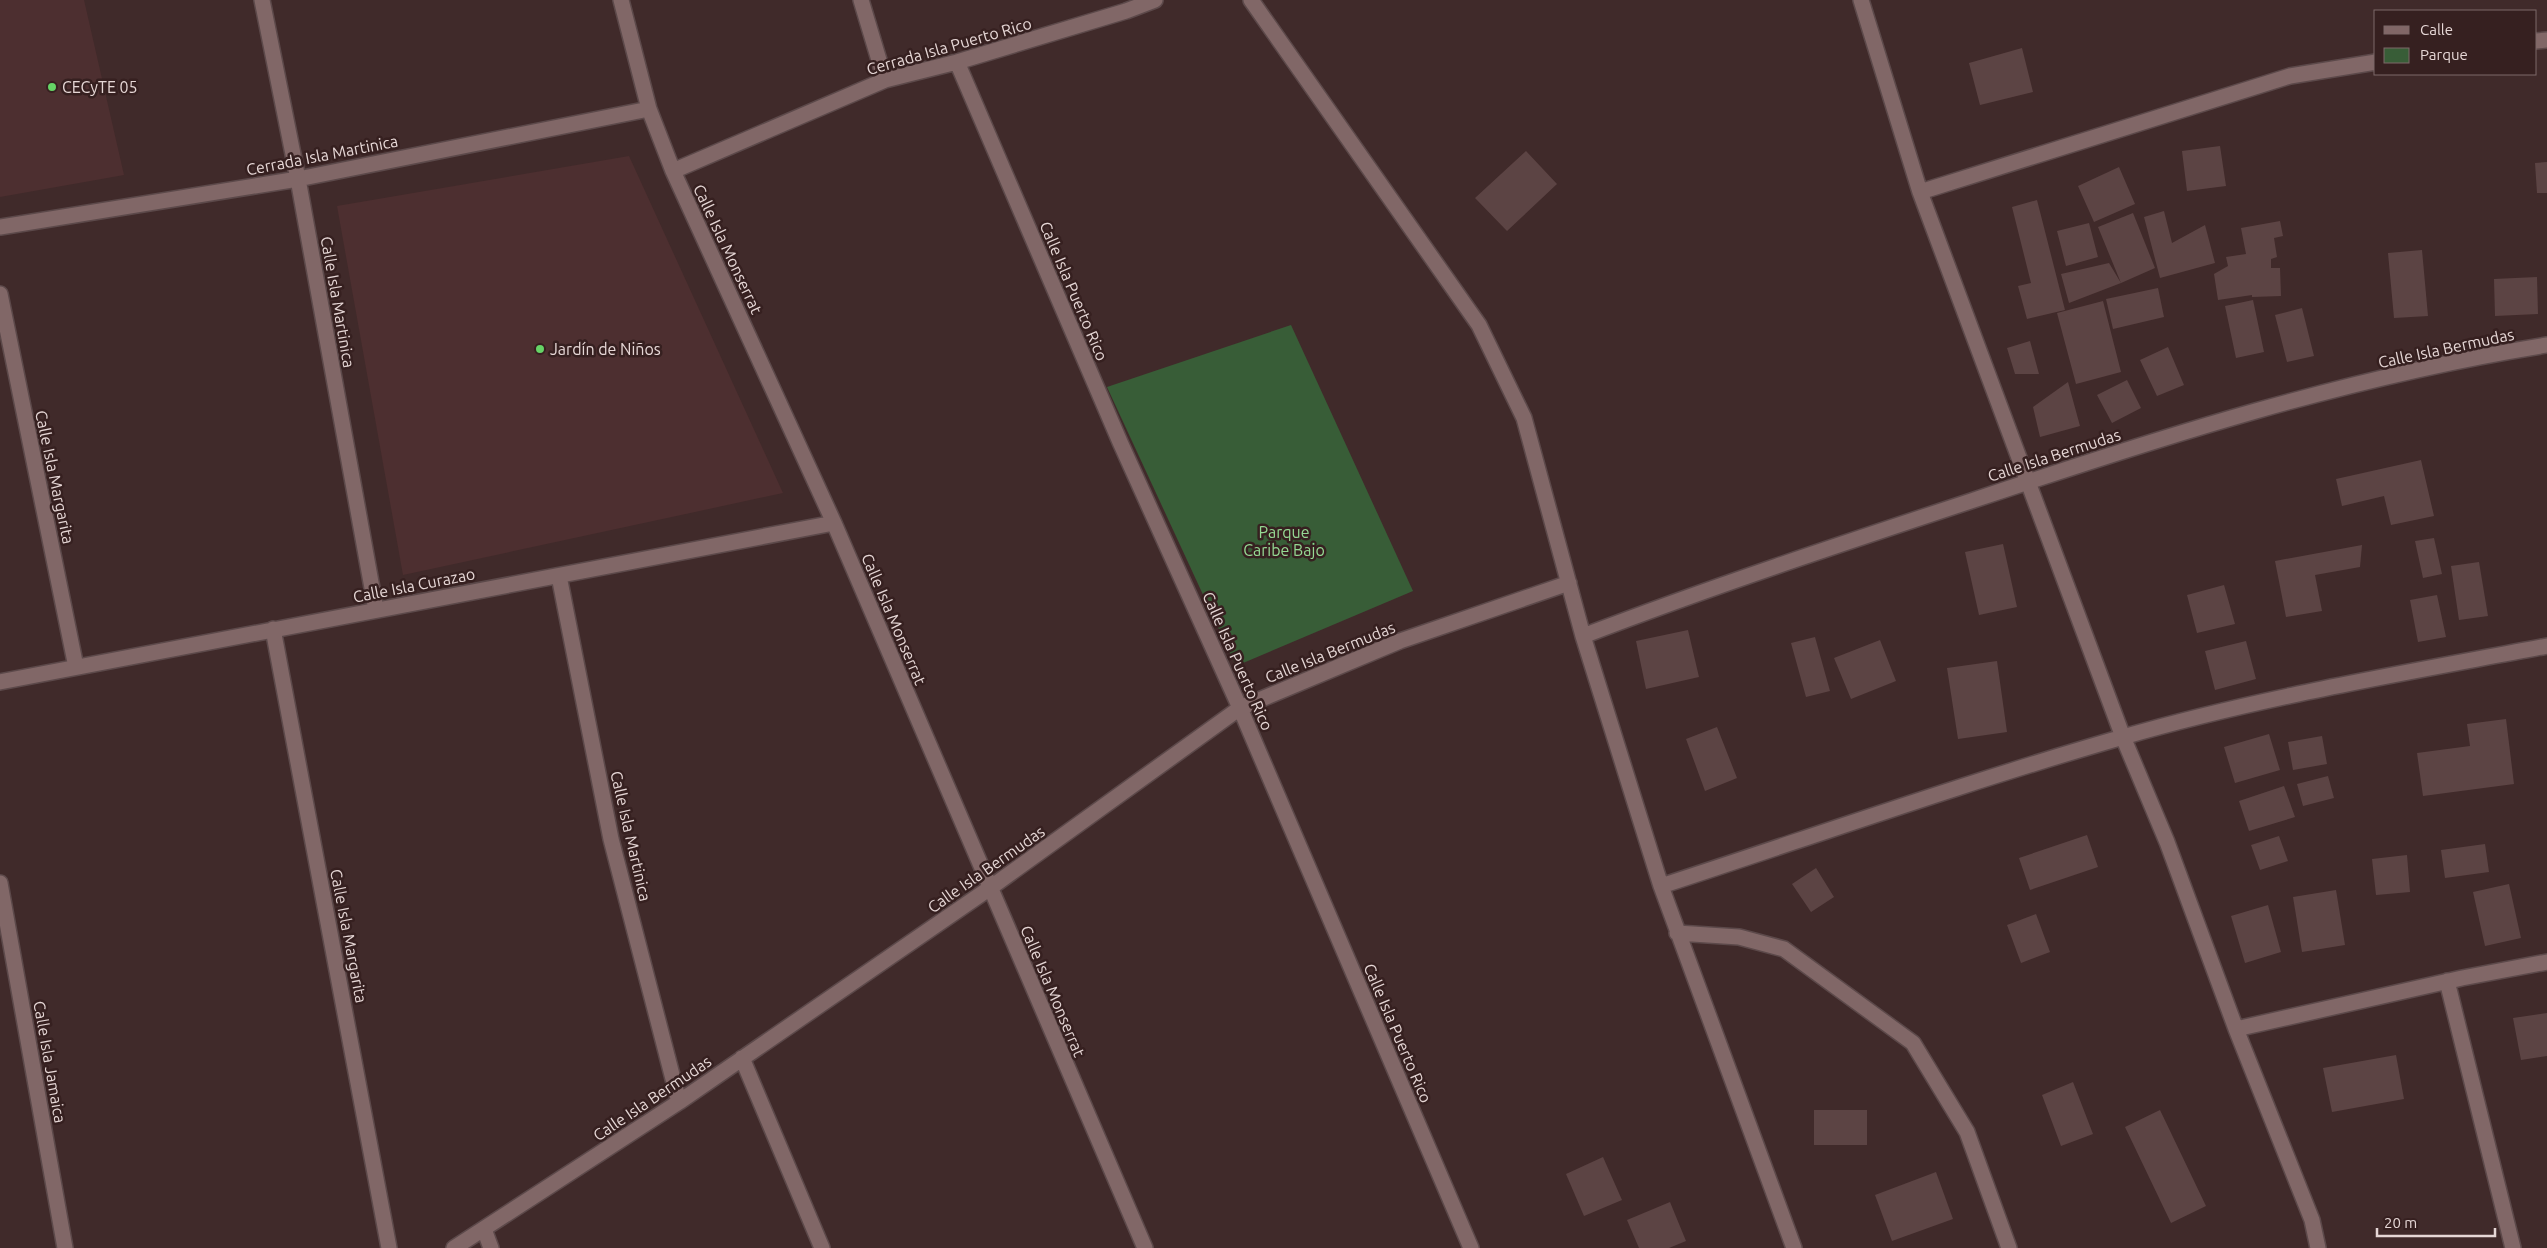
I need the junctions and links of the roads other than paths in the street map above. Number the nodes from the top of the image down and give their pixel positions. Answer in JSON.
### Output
{"nodes":[{"id":1,"x":262,"y":0,"type":"edge"},
{"id":2,"x":621,"y":0,"type":"edge"},
{"id":3,"x":861,"y":0,"type":"edge"},
{"id":4,"x":1155,"y":0,"type":"edge"},
{"id":5,"x":1251,"y":0,"type":"edge"},
{"id":6,"x":1861,"y":0,"type":"edge"},
{"id":7,"x":957,"y":62,"type":"junction"},
{"id":8,"x":2374,"y":62,"type":"edge"},
{"id":9,"x":885,"y":80,"type":"junction"},
{"id":10,"x":649,"y":108,"type":"junction"},
{"id":11,"x":672,"y":171,"type":"junction"},
{"id":12,"x":298,"y":179,"type":"junction"},
{"id":13,"x":1920,"y":192,"type":"junction"},
{"id":14,"x":0,"y":227,"type":"edge"},
{"id":15,"x":0,"y":294,"type":"edge"},
{"id":16,"x":2547,"y":345,"type":"edge"},
{"id":17,"x":2028,"y":481,"type":"junction"},
{"id":18,"x":834,"y":523,"type":"junction"},
{"id":19,"x":559,"y":576,"type":"junction"},
{"id":20,"x":1569,"y":583,"type":"junction"},
{"id":21,"x":376,"y":610,"type":"junction"},
{"id":22,"x":273,"y":630,"type":"junction"},
{"id":23,"x":1583,"y":636,"type":"junction"},
{"id":24,"x":2547,"y":646,"type":"edge"},
{"id":25,"x":76,"y":667,"type":"junction"},
{"id":26,"x":0,"y":682,"type":"edge"},
{"id":27,"x":1240,"y":708,"type":"junction"},
{"id":28,"x":2123,"y":737,"type":"junction"},
{"id":29,"x":0,"y":883,"type":"edge"},
{"id":30,"x":1661,"y":886,"type":"junction"},
{"id":31,"x":990,"y":888,"type":"junction"},
{"id":32,"x":1677,"y":933,"type":"junction"},
{"id":33,"x":2547,"y":962,"type":"edge"},
{"id":34,"x":2447,"y":981,"type":"junction"},
{"id":35,"x":2236,"y":1029,"type":"junction"},
{"id":36,"x":742,"y":1058,"type":"junction"},
{"id":37,"x":678,"y":1102,"type":"junction"},
{"id":38,"x":484,"y":1229,"type":"junction"},
{"id":39,"x":65,"y":1248,"type":"edge"},
{"id":40,"x":389,"y":1248,"type":"edge"},
{"id":41,"x":454,"y":1248,"type":"edge"},
{"id":42,"x":491,"y":1248,"type":"edge"},
{"id":43,"x":822,"y":1248,"type":"edge"},
{"id":44,"x":1145,"y":1248,"type":"edge"},
{"id":45,"x":1472,"y":1248,"type":"edge"},
{"id":46,"x":1794,"y":1248,"type":"edge"},
{"id":47,"x":2010,"y":1248,"type":"edge"},
{"id":48,"x":2318,"y":1248,"type":"edge"},
{"id":49,"x":2513,"y":1248,"type":"edge"}],
"edges":[{"from":1,"to":12,"type":"street","name":"Calle Isla Martinica"},
{"from":2,"to":10,"type":"street","name":"Calle Isla Monserrat"},
{"from":3,"to":9,"type":"street"},
{"from":4,"to":7,"type":"street","name":"Cerrada Isla Puerto Rico"},
{"from":5,"to":20,"type":"street"},
{"from":6,"to":13,"type":"street"},
{"from":7,"to":9,"type":"street","name":"Cerrada Isla Puerto Rico"},
{"from":7,"to":27,"type":"street","name":"Calle Isla Puerto Rico"},
{"from":8,"to":13,"type":"street"},
{"from":9,"to":11,"type":"street","name":"Cerrada Isla Puerto Rico"},
{"from":10,"to":11,"type":"street","name":"Calle Isla Monserrat"},
{"from":10,"to":12,"type":"street","name":"Cerrada Isla Martinica"},
{"from":11,"to":18,"type":"street","name":"Calle Isla Monserrat"},
{"from":12,"to":14,"type":"street","name":"Cerrada Isla Martinica"},
{"from":12,"to":21,"type":"street","name":"Calle Isla Martinica"},
{"from":13,"to":17,"type":"street"},
{"from":15,"to":25,"type":"street","name":"Calle Isla Margarita"},
{"from":16,"to":17,"type":"street","name":"Calle Isla Bermudas"},
{"from":17,"to":23,"type":"street","name":"Calle Isla Bermudas"},
{"from":17,"to":28,"type":"street"},
{"from":18,"to":19,"type":"street","name":"Calle Isla Curazao"},
{"from":18,"to":31,"type":"street","name":"Calle Isla Monserrat"},
{"from":19,"to":21,"type":"street","name":"Calle Isla Curazao"},
{"from":19,"to":37,"type":"street","name":"Calle Isla Martinica"},
{"from":20,"to":23,"type":"street"},
{"from":20,"to":27,"type":"street","name":"Calle Isla Bermudas"},
{"from":21,"to":22,"type":"street","name":"Calle Isla Curazao"},
{"from":22,"to":25,"type":"street","name":"Calle Isla Curazao"},
{"from":22,"to":40,"type":"street","name":"Calle Isla Margarita"},
{"from":23,"to":30,"type":"street"},
{"from":24,"to":28,"type":"street"},
{"from":25,"to":26,"type":"street","name":"Calle Isla Curazao"},
{"from":27,"to":31,"type":"street","name":"Calle Isla Bermudas"},
{"from":27,"to":45,"type":"street","name":"Calle Isla Puerto Rico"},
{"from":28,"to":30,"type":"street"},
{"from":28,"to":35,"type":"street"},
{"from":29,"to":39,"type":"street","name":"Calle Isla Jamaica"},
{"from":30,"to":32,"type":"street"},
{"from":31,"to":36,"type":"street","name":"Calle Isla Bermudas"},
{"from":31,"to":44,"type":"street","name":"Calle Isla Monserrat"},
{"from":32,"to":46,"type":"street"},
{"from":32,"to":47,"type":"street"},
{"from":33,"to":34,"type":"street"},
{"from":34,"to":35,"type":"street"},
{"from":34,"to":49,"type":"street"},
{"from":35,"to":48,"type":"street"},
{"from":36,"to":37,"type":"street","name":"Calle Isla Bermudas"},
{"from":36,"to":43,"type":"street"},
{"from":37,"to":38,"type":"street","name":"Calle Isla Bermudas"},
{"from":38,"to":41,"type":"street","name":"Calle Isla Bermudas"},
{"from":38,"to":42,"type":"street"}]}
